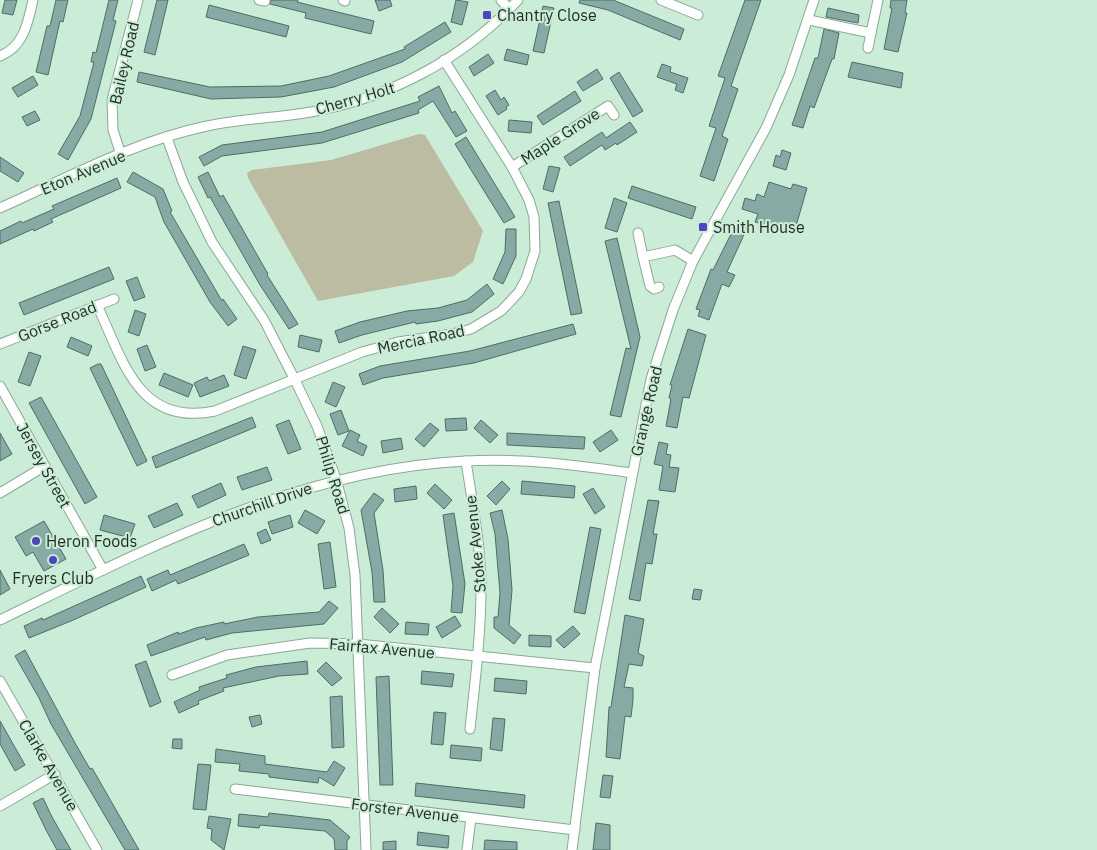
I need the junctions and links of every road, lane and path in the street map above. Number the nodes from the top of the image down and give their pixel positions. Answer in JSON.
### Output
{"nodes":[{"id":1,"x":33,"y":0,"type":"edge"},
{"id":2,"x":138,"y":0,"type":"edge"},
{"id":3,"x":501,"y":0,"type":"edge"},
{"id":4,"x":518,"y":0,"type":"edge"},
{"id":5,"x":661,"y":0,"type":"edge"},
{"id":6,"x":814,"y":0,"type":"edge"},
{"id":7,"x":878,"y":0,"type":"edge"},
{"id":8,"x":509,"y":9,"type":"junction"},
{"id":9,"x":698,"y":15,"type":"dead end"},
{"id":10,"x":809,"y":20,"type":"junction"},
{"id":11,"x":871,"y":33,"type":"junction"},
{"id":12,"x":868,"y":48,"type":"dead end"},
{"id":13,"x":0,"y":56,"type":"edge"},
{"id":14,"x":444,"y":60,"type":"junction"},
{"id":15,"x":602,"y":97,"type":"dead end"},
{"id":16,"x":608,"y":106,"type":"junction"},
{"id":17,"x":614,"y":115,"type":"dead end"},
{"id":18,"x":167,"y":138,"type":"junction"},
{"id":19,"x":120,"y":155,"type":"junction"},
{"id":20,"x":512,"y":167,"type":"junction"},
{"id":21,"x":0,"y":208,"type":"edge"},
{"id":22,"x":638,"y":233,"type":"dead end"},
{"id":23,"x":644,"y":257,"type":"junction"},
{"id":24,"x":693,"y":261,"type":"junction"},
{"id":25,"x":659,"y":287,"type":"dead end"},
{"id":26,"x":114,"y":298,"type":"dead end"},
{"id":27,"x":97,"y":305,"type":"junction"},
{"id":28,"x":0,"y":344,"type":"edge"},
{"id":29,"x":295,"y":380,"type":"junction"},
{"id":30,"x":0,"y":386,"type":"edge"},
{"id":31,"x":466,"y":461,"type":"junction"},
{"id":32,"x":45,"y":466,"type":"junction"},
{"id":33,"x":632,"y":473,"type":"junction"},
{"id":34,"x":336,"y":480,"type":"junction"},
{"id":35,"x":0,"y":493,"type":"edge"},
{"id":36,"x":103,"y":570,"type":"junction"},
{"id":37,"x":0,"y":620,"type":"edge"},
{"id":38,"x":358,"y":644,"type":"junction"},
{"id":39,"x":478,"y":657,"type":"junction"},
{"id":40,"x":595,"y":668,"type":"junction"},
{"id":41,"x":172,"y":675,"type":"dead end"},
{"id":42,"x":0,"y":681,"type":"edge"},
{"id":43,"x":470,"y":729,"type":"dead end"},
{"id":44,"x":55,"y":774,"type":"junction"},
{"id":45,"x":235,"y":790,"type":"dead end"},
{"id":46,"x":0,"y":806,"type":"edge"},
{"id":47,"x":365,"y":806,"type":"junction"},
{"id":48,"x":471,"y":818,"type":"junction"},
{"id":49,"x":575,"y":830,"type":"junction"},
{"id":50,"x":98,"y":850,"type":"edge"},
{"id":51,"x":366,"y":850,"type":"edge"},
{"id":52,"x":468,"y":850,"type":"edge"},
{"id":53,"x":572,"y":850,"type":"edge"}],
"edges":[{"from":1,"to":13,"type":"street"},
{"from":2,"to":19,"type":"street","name":"Bailey Road"},
{"from":3,"to":8,"type":"street"},
{"from":4,"to":8,"type":"street","name":"Cherry Holt"},
{"from":5,"to":9,"type":"street"},
{"from":6,"to":10,"type":"street","name":"Grange Road"},
{"from":7,"to":11,"type":"street"},
{"from":8,"to":14,"type":"street","name":"Cherry Holt"},
{"from":10,"to":11,"type":"street"},
{"from":10,"to":24,"type":"street","name":"Grange Road"},
{"from":11,"to":12,"type":"street"},
{"from":14,"to":18,"type":"street","name":"Cherry Holt"},
{"from":14,"to":20,"type":"street","name":"Mercia Road"},
{"from":15,"to":16,"type":"street","name":"Maple Grove"},
{"from":16,"to":17,"type":"street","name":"Maple Grove"},
{"from":16,"to":20,"type":"street","name":"Maple Grove"},
{"from":18,"to":19,"type":"street","name":"Eton Avenue"},
{"from":18,"to":29,"type":"street","name":"Philip Road"},
{"from":19,"to":21,"type":"street","name":"Eton Avenue"},
{"from":20,"to":29,"type":"street","name":"Mercia Road"},
{"from":22,"to":23,"type":"street"},
{"from":23,"to":24,"type":"street"},
{"from":23,"to":25,"type":"street"},
{"from":24,"to":33,"type":"street","name":"Grange Road"},
{"from":26,"to":27,"type":"street","name":"Gorse Road"},
{"from":27,"to":28,"type":"street","name":"Gorse Road"},
{"from":27,"to":29,"type":"street","name":"Mercia Road"},
{"from":29,"to":34,"type":"street","name":"Philip Road"},
{"from":30,"to":32,"type":"street","name":"Jersey Street"},
{"from":31,"to":33,"type":"street","name":"Churchill Drive"},
{"from":31,"to":34,"type":"street","name":"Churchill Drive"},
{"from":31,"to":39,"type":"street","name":"Stoke Avenue"},
{"from":32,"to":35,"type":"street"},
{"from":32,"to":36,"type":"street","name":"Jersey Street"},
{"from":33,"to":40,"type":"street","name":"Grange Road"},
{"from":34,"to":36,"type":"street","name":"Churchill Drive"},
{"from":34,"to":38,"type":"street","name":"Philip Road"},
{"from":36,"to":37,"type":"street","name":"Churchill Drive"},
{"from":38,"to":39,"type":"street","name":"Fairfax Avenue"},
{"from":38,"to":41,"type":"street","name":"Fairfax Avenue"},
{"from":38,"to":47,"type":"street","name":"Philip Road"},
{"from":39,"to":40,"type":"street","name":"Fairfax Avenue"},
{"from":39,"to":43,"type":"street","name":"Stoke Avenue"},
{"from":40,"to":49,"type":"street","name":"Grange Road"},
{"from":42,"to":44,"type":"street","name":"Clarke Avenue"},
{"from":44,"to":46,"type":"street"},
{"from":44,"to":50,"type":"street","name":"Clarke Avenue"},
{"from":45,"to":47,"type":"street","name":"Forster Avenue"},
{"from":47,"to":48,"type":"street","name":"Forster Avenue"},
{"from":47,"to":51,"type":"street","name":"Philip Road"},
{"from":48,"to":49,"type":"street","name":"Forster Avenue"},
{"from":48,"to":52,"type":"street"},
{"from":49,"to":53,"type":"street","name":"Grange Road"}]}
